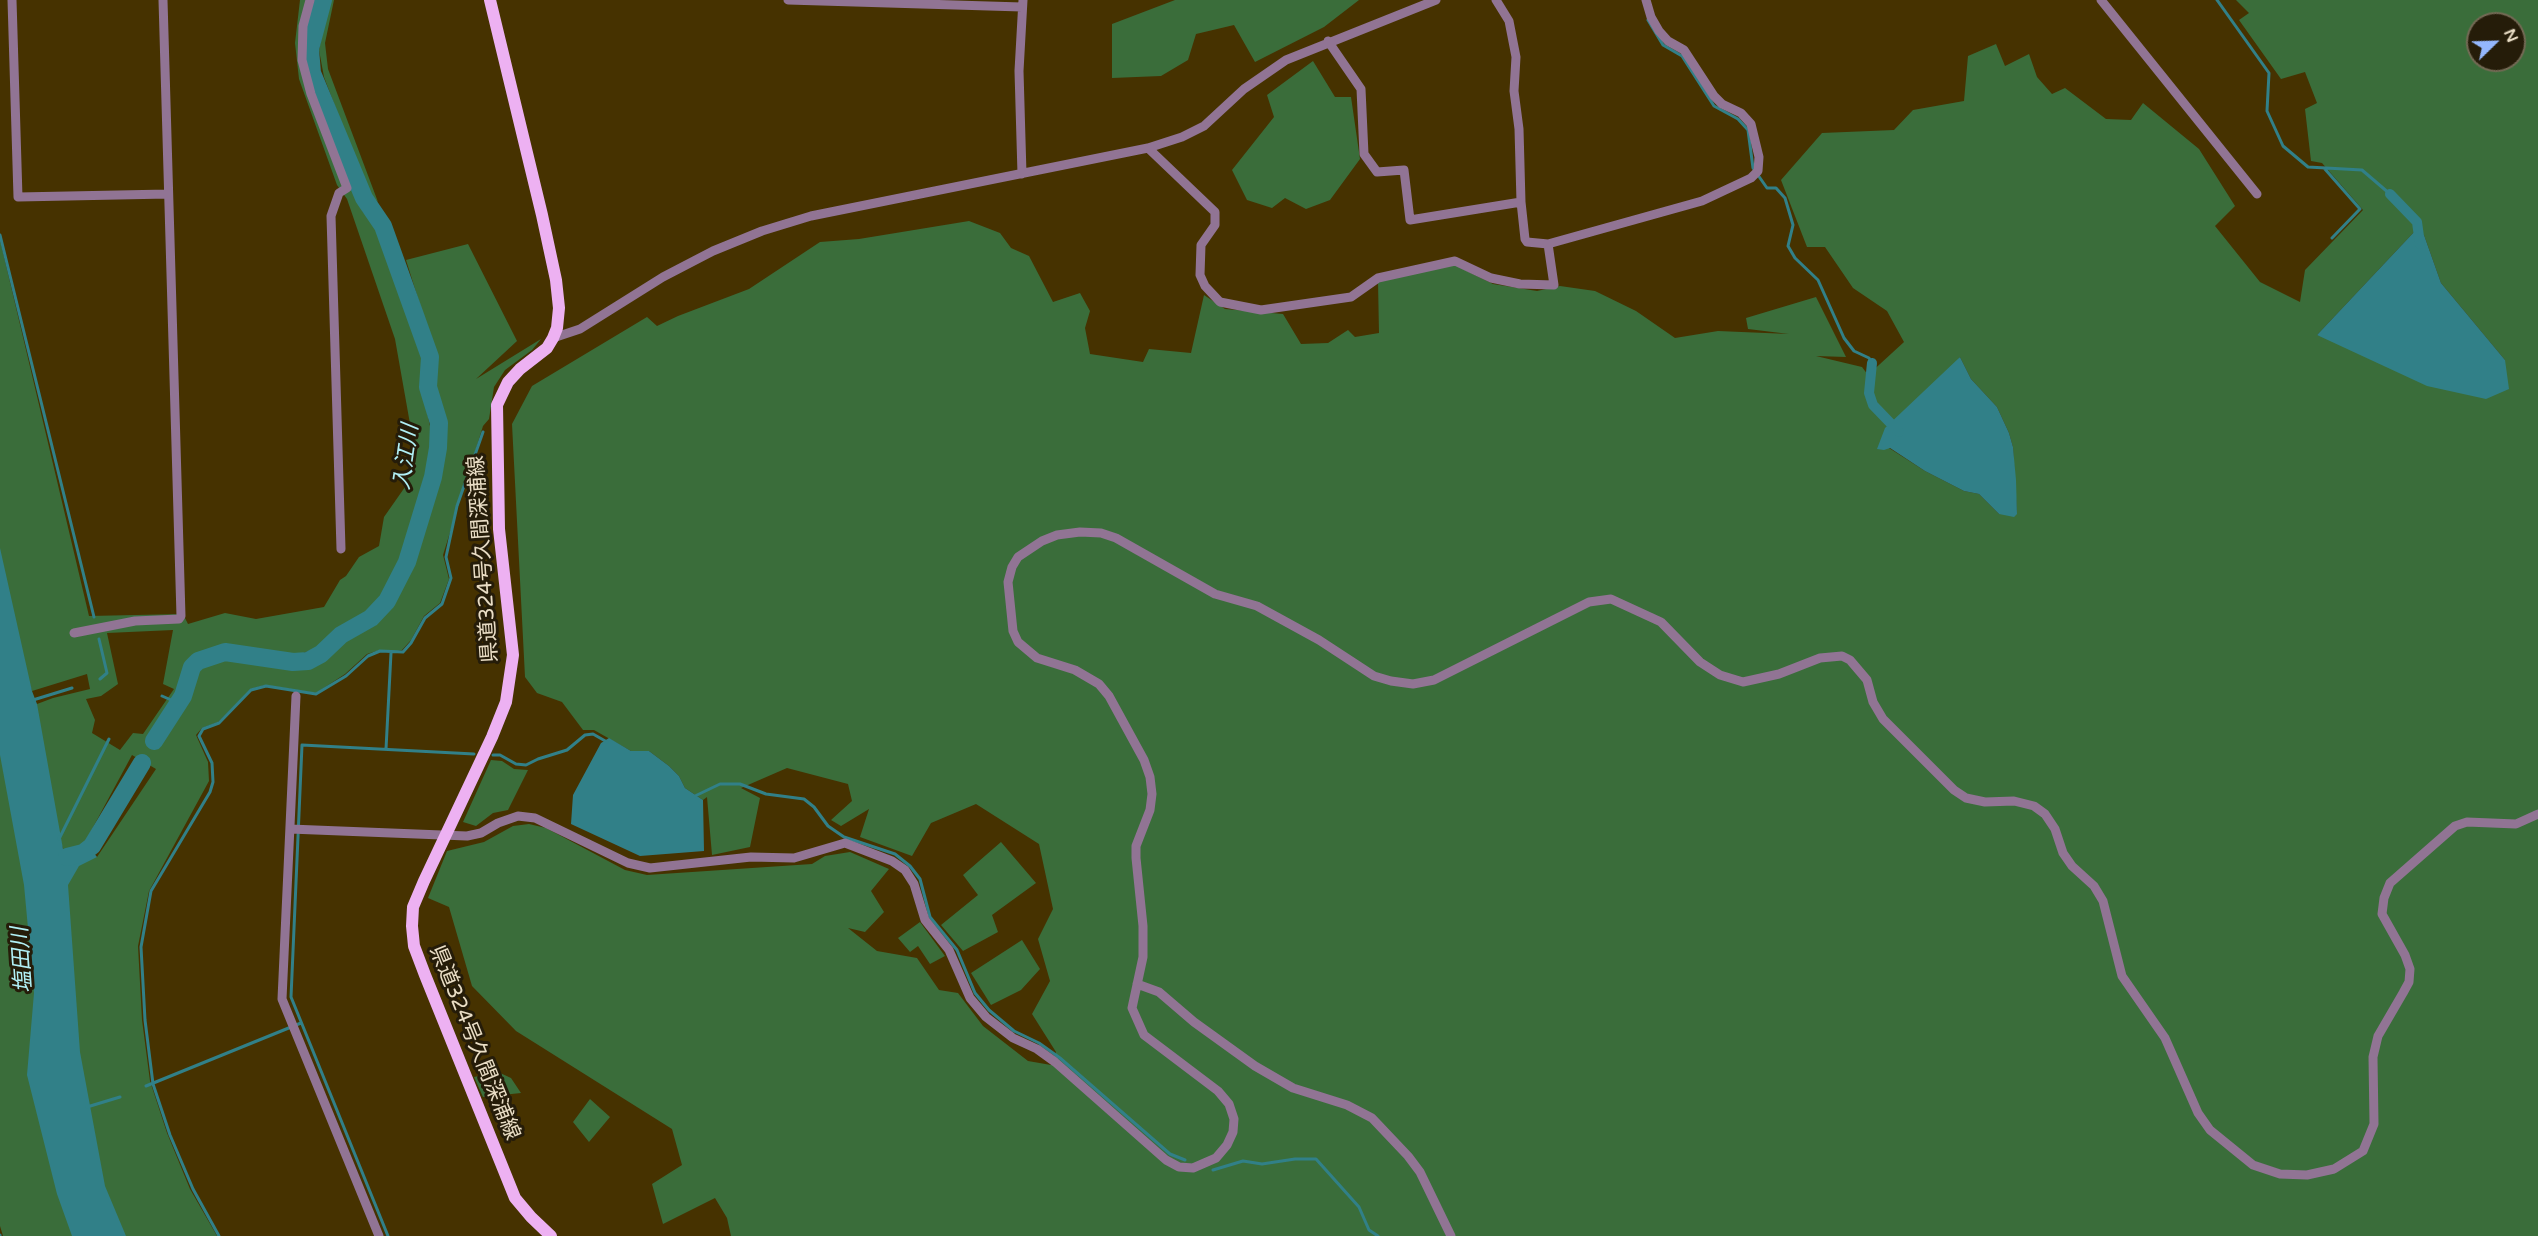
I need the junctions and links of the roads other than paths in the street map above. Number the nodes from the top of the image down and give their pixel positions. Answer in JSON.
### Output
{"nodes":[{"id":1,"x":12,"y":0,"type":"edge"},
{"id":2,"x":163,"y":0,"type":"edge"},
{"id":3,"x":310,"y":0,"type":"edge"},
{"id":4,"x":489,"y":0,"type":"edge"},
{"id":5,"x":788,"y":0,"type":"edge"},
{"id":6,"x":1436,"y":0,"type":"edge"},
{"id":7,"x":1496,"y":0,"type":"edge"},
{"id":8,"x":1646,"y":0,"type":"edge"},
{"id":9,"x":2101,"y":0,"type":"edge"},
{"id":10,"x":1022,"y":4,"type":"edge"},
{"id":11,"x":1328,"y":41,"type":"junction"},
{"id":12,"x":1148,"y":148,"type":"junction"},
{"id":13,"x":1022,"y":174,"type":"junction"},
{"id":14,"x":168,"y":194,"type":"junction"},
{"id":15,"x":2257,"y":194,"type":"dead end"},
{"id":16,"x":1521,"y":202,"type":"junction"},
{"id":17,"x":1548,"y":244,"type":"junction"},
{"id":18,"x":553,"y":338,"type":"junction"},
{"id":19,"x":341,"y":549,"type":"dead end"},
{"id":20,"x":74,"y":633,"type":"dead end"},
{"id":21,"x":296,"y":696,"type":"dead end"},
{"id":22,"x":2538,"y":814,"type":"edge"},
{"id":23,"x":290,"y":829,"type":"junction"},
{"id":24,"x":445,"y":836,"type":"junction"},
{"id":25,"x":1137,"y":984,"type":"junction"},
{"id":26,"x":379,"y":1236,"type":"edge"},
{"id":27,"x":551,"y":1236,"type":"edge"},
{"id":28,"x":1451,"y":1236,"type":"edge"}],
"edges":[{"from":1,"to":14,"type":"street"},
{"from":2,"to":14,"type":"street"},
{"from":3,"to":19,"type":"street"},
{"from":4,"to":18,"type":"main road"},
{"from":5,"to":10,"type":"street"},
{"from":6,"to":11,"type":"street"},
{"from":7,"to":16,"type":"street"},
{"from":8,"to":17,"type":"street"},
{"from":9,"to":15,"type":"street"},
{"from":10,"to":13,"type":"street"},
{"from":11,"to":12,"type":"street"},
{"from":11,"to":16,"type":"street"},
{"from":12,"to":13,"type":"street"},
{"from":12,"to":17,"type":"street"},
{"from":13,"to":18,"type":"street"},
{"from":14,"to":20,"type":"street"},
{"from":16,"to":17,"type":"street"},
{"from":18,"to":24,"type":"main road","name":"県道324号久間深浦線"},
{"from":21,"to":23,"type":"street"},
{"from":22,"to":25,"type":"street"},
{"from":23,"to":24,"type":"street"},
{"from":23,"to":26,"type":"street"},
{"from":24,"to":25,"type":"street"},
{"from":24,"to":27,"type":"main road","name":"県道324号久間深浦線"},
{"from":25,"to":28,"type":"street"}]}
